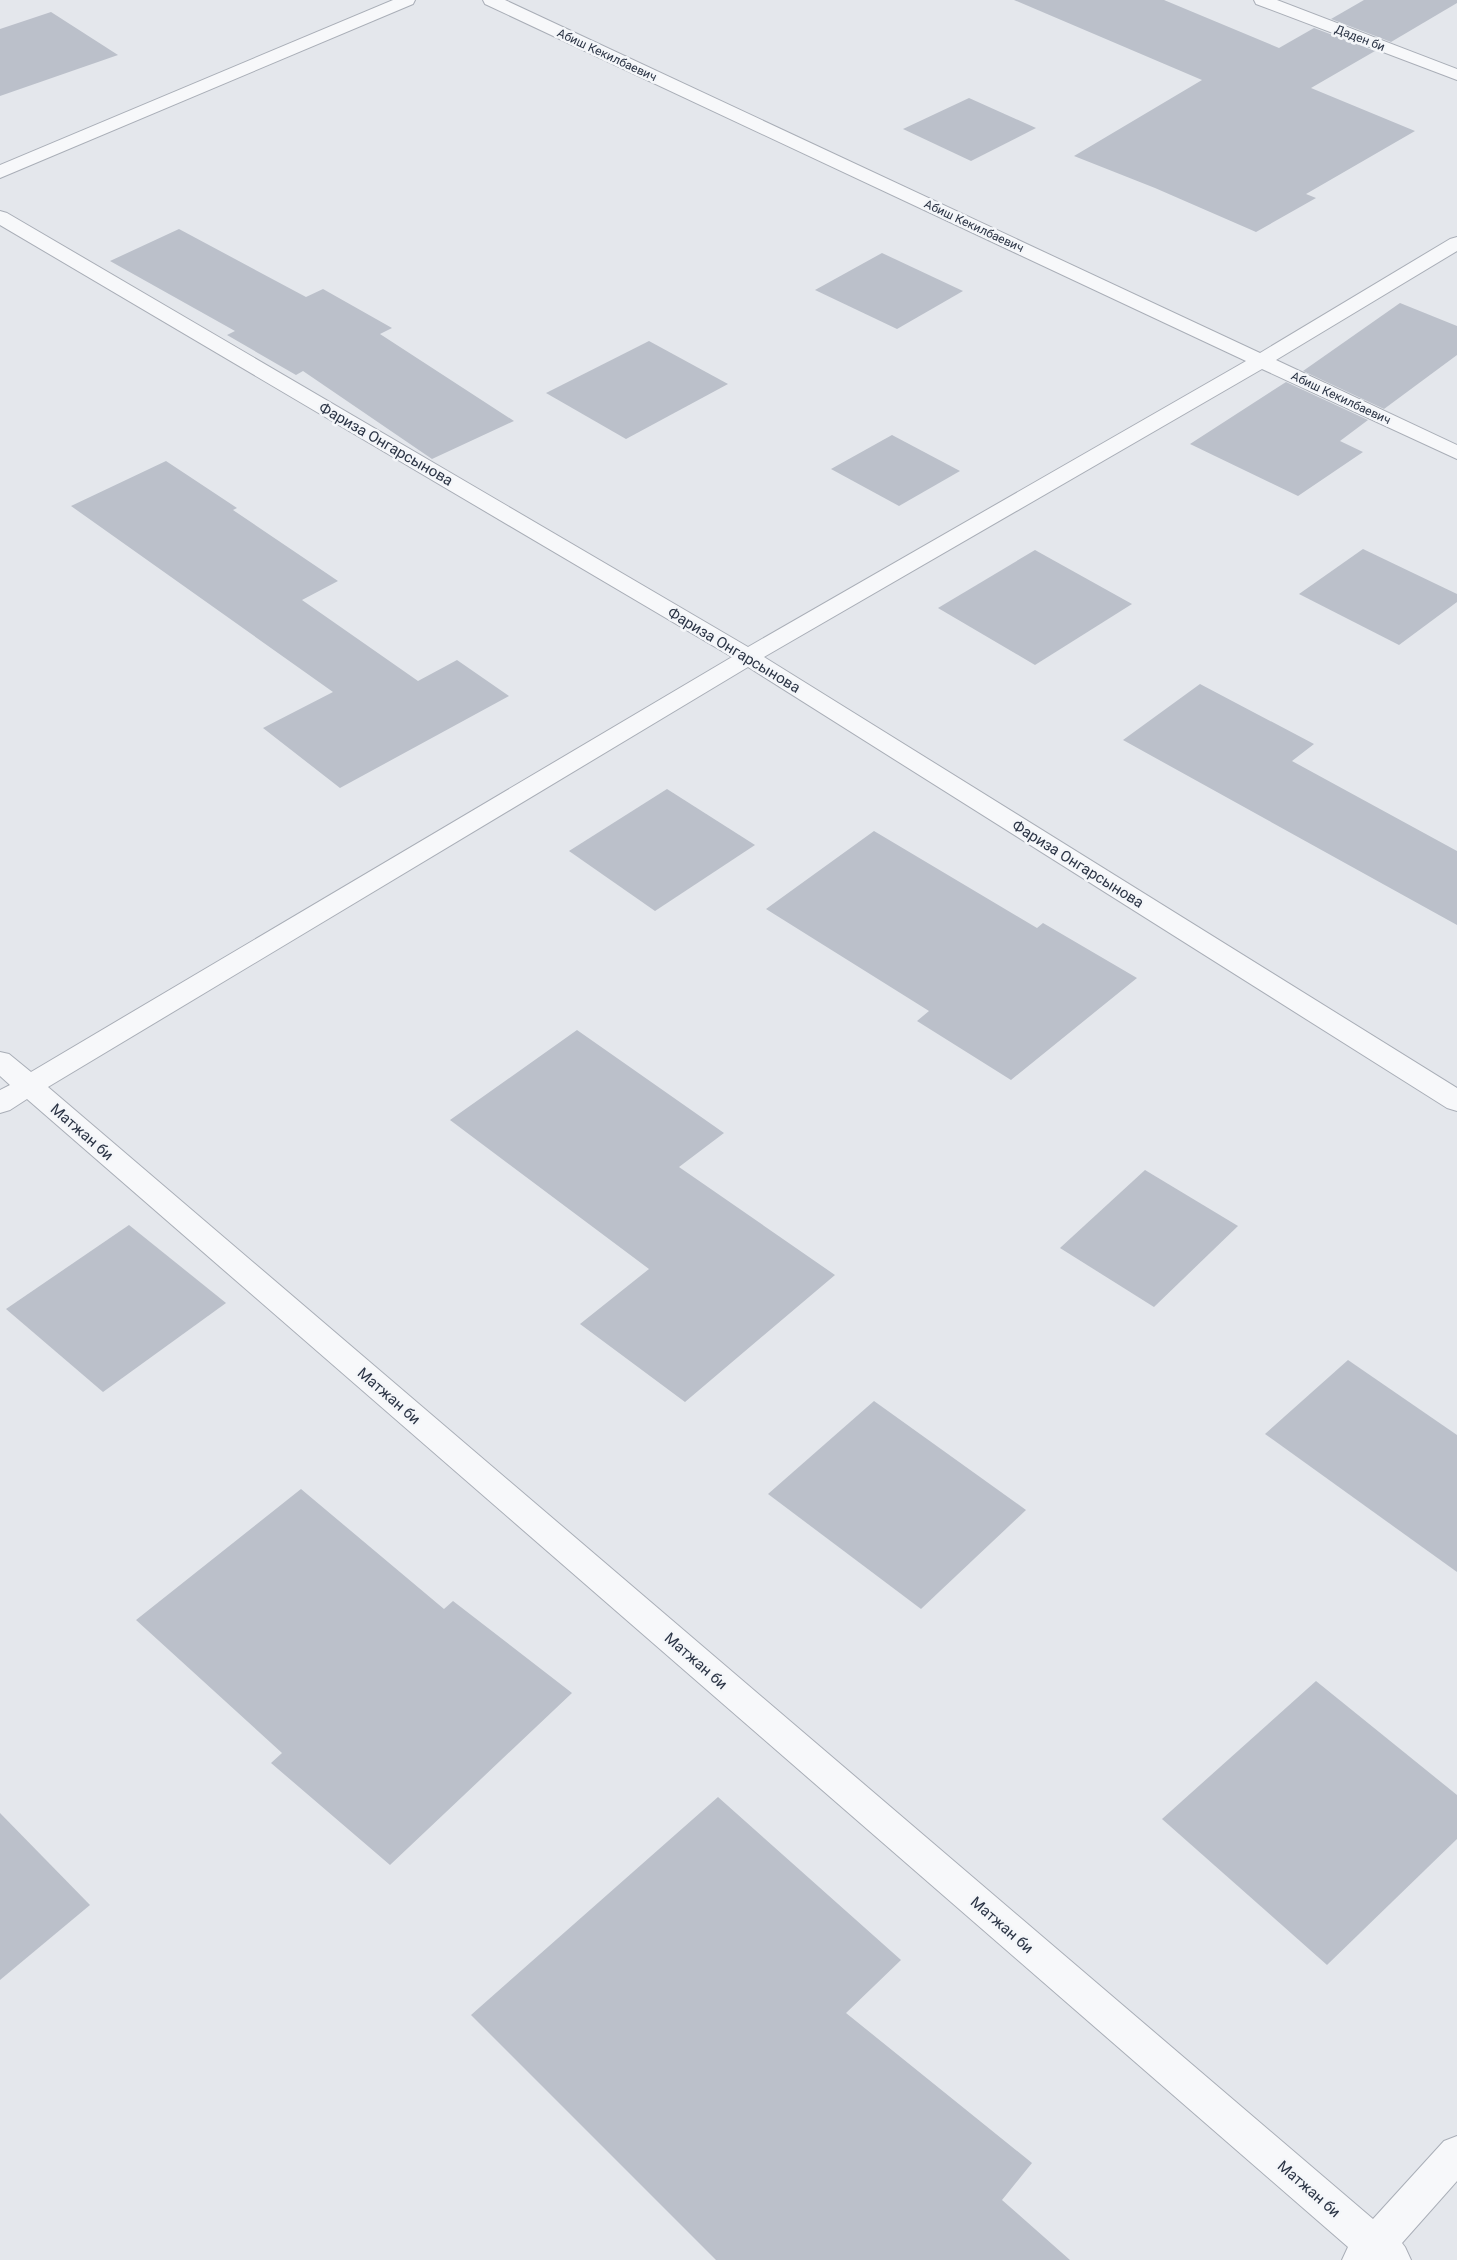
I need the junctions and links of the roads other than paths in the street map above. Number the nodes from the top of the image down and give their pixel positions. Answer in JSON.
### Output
{"nodes":[{"id":1,"x":407,"y":0,"type":"edge"},
{"id":2,"x":491,"y":0,"type":"edge"},
{"id":3,"x":1262,"y":0,"type":"edge"},
{"id":4,"x":1457,"y":75,"type":"edge"},
{"id":5,"x":0,"y":172,"type":"edge"},
{"id":6,"x":0,"y":217,"type":"edge"},
{"id":7,"x":1457,"y":243,"type":"edge"},
{"id":8,"x":1262,"y":361,"type":"junction"},
{"id":9,"x":1457,"y":453,"type":"edge"},
{"id":10,"x":748,"y":657,"type":"junction"},
{"id":11,"x":0,"y":1061,"type":"edge"},
{"id":12,"x":29,"y":1086,"type":"junction"},
{"id":13,"x":1457,"y":1102,"type":"edge"},
{"id":14,"x":0,"y":1103,"type":"edge"},
{"id":15,"x":1457,"y":2154,"type":"edge"},
{"id":16,"x":1376,"y":2255,"type":"edge"}],
"edges":[{"from":1,"to":5,"type":"street"},
{"from":2,"to":8,"type":"street","name":"Абиш Кекилбаевич"},
{"from":3,"to":4,"type":"street","name":"Даден би"},
{"from":6,"to":10,"type":"street","name":"Фариза Онгарсынова"},
{"from":7,"to":8,"type":"street"},
{"from":8,"to":9,"type":"street","name":"Абиш Кекилбаевич"},
{"from":8,"to":10,"type":"street"},
{"from":10,"to":12,"type":"street"},
{"from":10,"to":13,"type":"street","name":"Фариза Онгарсынова"},
{"from":11,"to":12,"type":"street","name":"Матжан би"},
{"from":12,"to":14,"type":"street"},
{"from":12,"to":16,"type":"street","name":"Матжан би"},
{"from":15,"to":16,"type":"street"}]}
